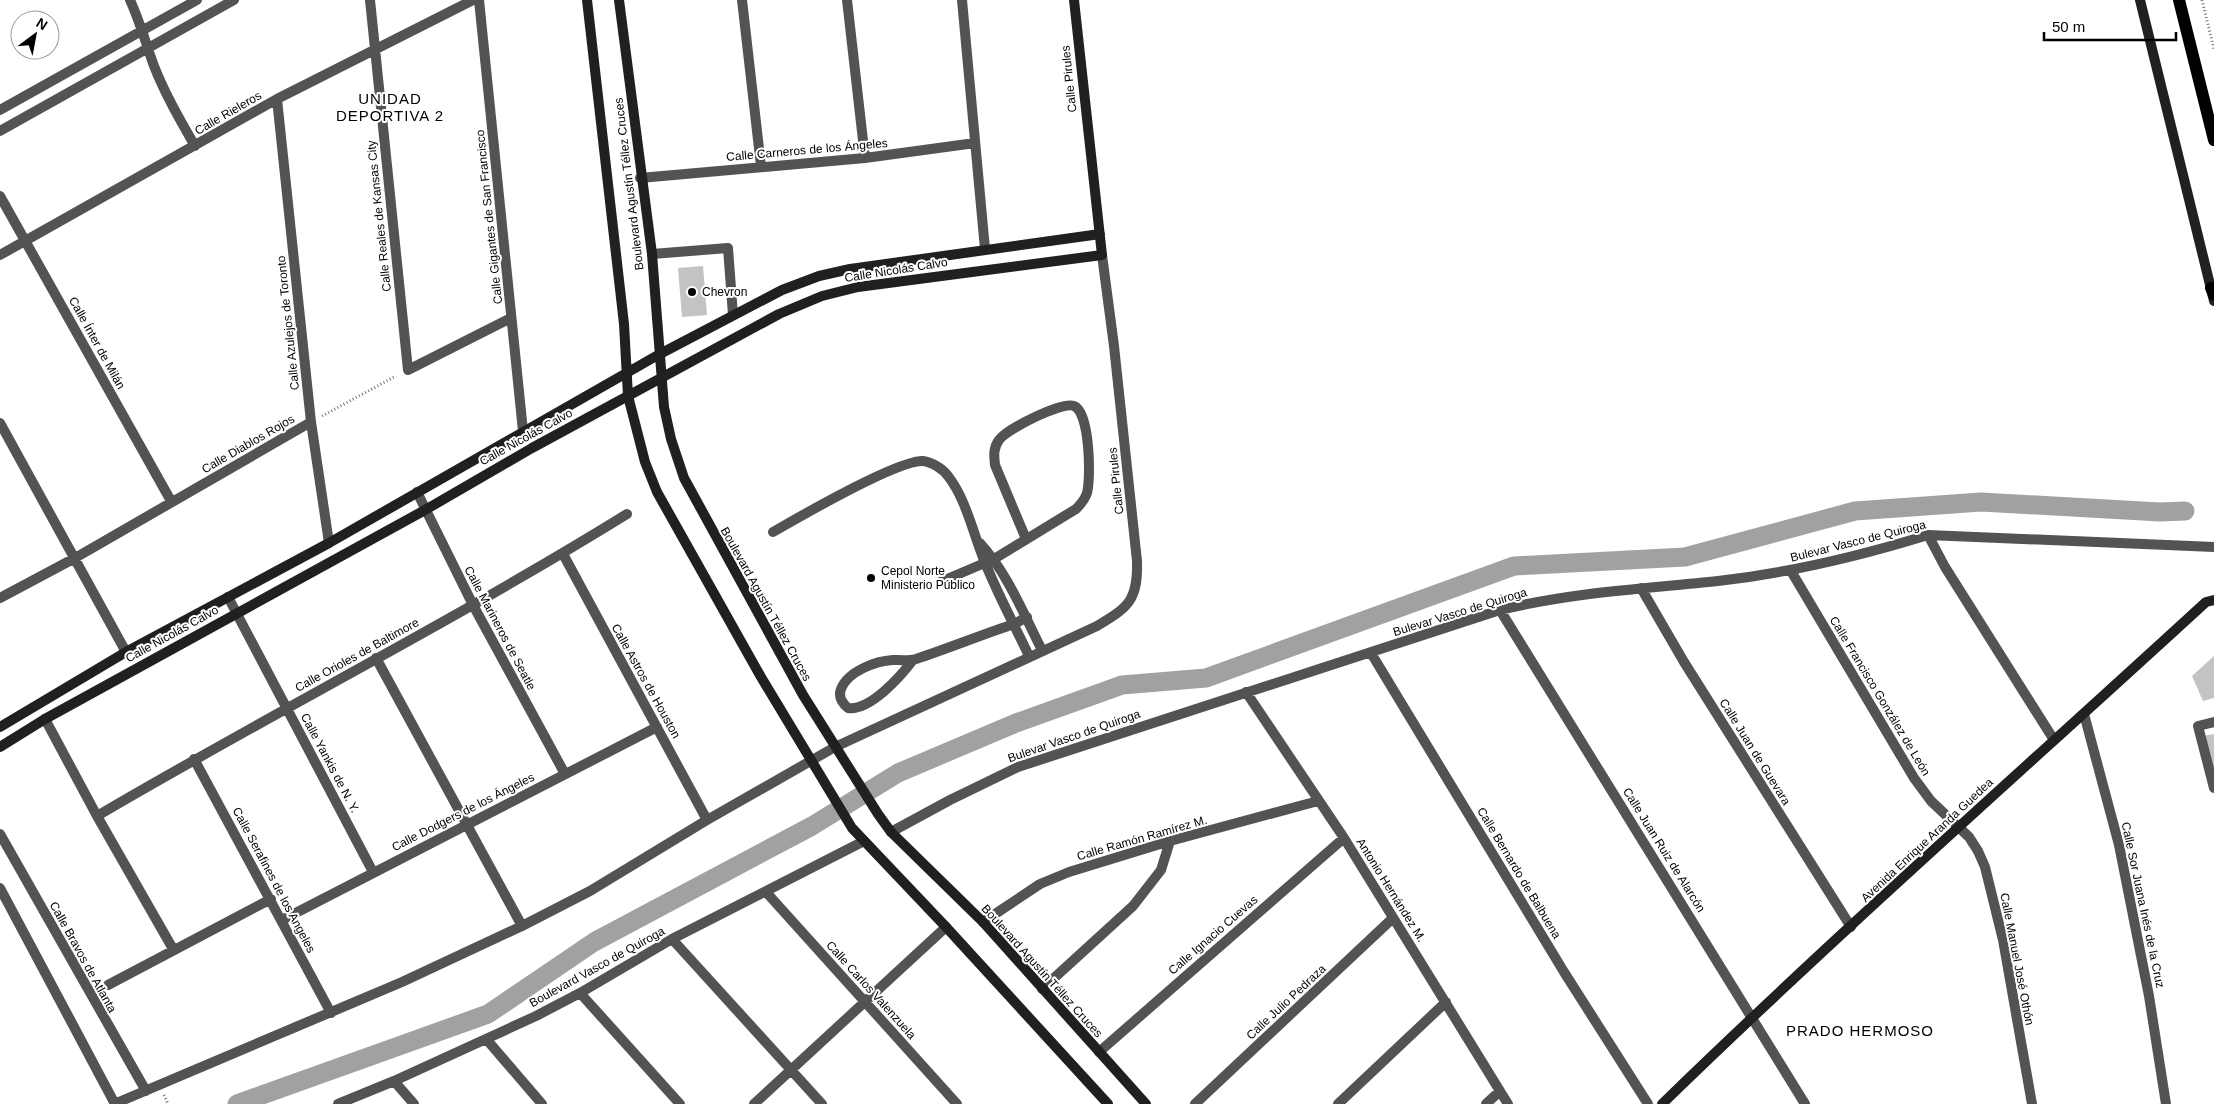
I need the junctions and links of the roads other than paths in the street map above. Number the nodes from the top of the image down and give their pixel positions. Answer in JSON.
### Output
{"nodes":[{"id":1,"x":130,"y":0,"type":"edge"},
{"id":2,"x":197,"y":0,"type":"edge"},
{"id":3,"x":234,"y":0,"type":"edge"},
{"id":4,"x":370,"y":0,"type":"edge"},
{"id":5,"x":473,"y":0,"type":"edge"},
{"id":6,"x":479,"y":0,"type":"edge"},
{"id":7,"x":587,"y":0,"type":"edge"},
{"id":8,"x":619,"y":0,"type":"edge"},
{"id":9,"x":742,"y":0,"type":"edge"},
{"id":10,"x":847,"y":0,"type":"edge"},
{"id":11,"x":962,"y":0,"type":"edge"},
{"id":12,"x":1074,"y":0,"type":"edge"},
{"id":13,"x":2140,"y":0,"type":"edge"},
{"id":14,"x":2180,"y":0,"type":"edge"},
{"id":15,"x":143,"y":31,"type":"junction"},
{"id":16,"x":148,"y":46,"type":"junction"},
{"id":17,"x":375,"y":50,"type":"junction"},
{"id":18,"x":277,"y":99,"type":"junction"},
{"id":19,"x":0,"y":110,"type":"edge"},
{"id":20,"x":0,"y":131,"type":"edge"},
{"id":21,"x":2214,"y":140,"type":"edge"},
{"id":22,"x":975,"y":143,"type":"junction"},
{"id":23,"x":195,"y":146,"type":"junction"},
{"id":24,"x":865,"y":158,"type":"junction"},
{"id":25,"x":761,"y":166,"type":"junction"},
{"id":26,"x":640,"y":178,"type":"junction"},
{"id":27,"x":0,"y":196,"type":"edge"},
{"id":28,"x":1100,"y":234,"type":"junction"},
{"id":29,"x":25,"y":240,"type":"junction"},
{"id":30,"x":985,"y":249,"type":"junction"},
{"id":31,"x":652,"y":254,"type":"junction"},
{"id":32,"x":0,"y":255,"type":"edge"},
{"id":33,"x":1102,"y":255,"type":"junction"},
{"id":34,"x":2213,"y":291,"type":"edge"},
{"id":35,"x":2214,"y":301,"type":"edge"},
{"id":36,"x":733,"y":315,"type":"junction"},
{"id":37,"x":511,"y":318,"type":"junction"},
{"id":38,"x":658,"y":355,"type":"junction"},
{"id":39,"x":627,"y":372,"type":"junction"},
{"id":40,"x":661,"y":378,"type":"junction"},
{"id":41,"x":628,"y":396,"type":"junction"},
{"id":42,"x":311,"y":422,"type":"junction"},
{"id":43,"x":0,"y":423,"type":"edge"},
{"id":44,"x":524,"y":431,"type":"junction"},
{"id":45,"x":417,"y":492,"type":"junction"},
{"id":46,"x":171,"y":501,"type":"junction"},
{"id":47,"x":425,"y":510,"type":"junction"},
{"id":48,"x":628,"y":514,"type":"dead end"},
{"id":49,"x":772,"y":532,"type":"dead end"},
{"id":50,"x":1928,"y":535,"type":"junction"},
{"id":51,"x":1026,"y":539,"type":"junction"},
{"id":52,"x":329,"y":543,"type":"junction"},
{"id":53,"x":2214,"y":547,"type":"edge"},
{"id":54,"x":563,"y":554,"type":"junction"},
{"id":55,"x":75,"y":558,"type":"junction"},
{"id":56,"x":989,"y":561,"type":"junction"},
{"id":57,"x":1790,"y":571,"type":"junction"},
{"id":58,"x":940,"y":582,"type":"dead end"},
{"id":59,"x":1641,"y":588,"type":"junction"},
{"id":60,"x":2214,"y":590,"type":"edge"},
{"id":61,"x":228,"y":597,"type":"junction"},
{"id":62,"x":0,"y":598,"type":"edge"},
{"id":63,"x":2210,"y":601,"type":"edge"},
{"id":64,"x":473,"y":605,"type":"junction"},
{"id":65,"x":1500,"y":610,"type":"junction"},
{"id":66,"x":237,"y":612,"type":"junction"},
{"id":67,"x":1026,"y":617,"type":"junction"},
{"id":68,"x":1014,"y":624,"type":"junction"},
{"id":69,"x":1042,"y":650,"type":"junction"},
{"id":70,"x":126,"y":652,"type":"junction"},
{"id":71,"x":1371,"y":652,"type":"junction"},
{"id":72,"x":1029,"y":656,"type":"junction"},
{"id":73,"x":376,"y":658,"type":"junction"},
{"id":74,"x":913,"y":660,"type":"junction"},
{"id":75,"x":1246,"y":692,"type":"junction"},
{"id":76,"x":287,"y":708,"type":"junction"},
{"id":77,"x":2084,"y":714,"type":"junction"},
{"id":78,"x":45,"y":719,"type":"junction"},
{"id":79,"x":2214,"y":722,"type":"edge"},
{"id":80,"x":0,"y":727,"type":"edge"},
{"id":81,"x":657,"y":727,"type":"junction"},
{"id":82,"x":2054,"y":740,"type":"junction"},
{"id":83,"x":0,"y":746,"type":"edge"},
{"id":84,"x":835,"y":747,"type":"junction"},
{"id":85,"x":194,"y":759,"type":"junction"},
{"id":86,"x":811,"y":760,"type":"junction"},
{"id":87,"x":565,"y":774,"type":"junction"},
{"id":88,"x":2214,"y":788,"type":"edge"},
{"id":89,"x":1318,"y":801,"type":"junction"},
{"id":90,"x":97,"y":816,"type":"junction"},
{"id":91,"x":707,"y":820,"type":"junction"},
{"id":92,"x":467,"y":824,"type":"junction"},
{"id":93,"x":1958,"y":828,"type":"junction"},
{"id":94,"x":891,"y":832,"type":"junction"},
{"id":95,"x":0,"y":834,"type":"edge"},
{"id":96,"x":1344,"y":838,"type":"junction"},
{"id":97,"x":864,"y":841,"type":"junction"},
{"id":98,"x":1170,"y":841,"type":"junction"},
{"id":99,"x":373,"y":872,"type":"junction"},
{"id":100,"x":0,"y":888,"type":"edge"},
{"id":101,"x":766,"y":892,"type":"junction"},
{"id":102,"x":271,"y":899,"type":"junction"},
{"id":103,"x":1393,"y":918,"type":"junction"},
{"id":104,"x":282,"y":920,"type":"junction"},
{"id":105,"x":983,"y":922,"type":"junction"},
{"id":106,"x":522,"y":926,"type":"junction"},
{"id":107,"x":946,"y":927,"type":"junction"},
{"id":108,"x":1851,"y":927,"type":"junction"},
{"id":109,"x":672,"y":939,"type":"junction"},
{"id":110,"x":173,"y":949,"type":"junction"},
{"id":111,"x":108,"y":985,"type":"dead end"},
{"id":112,"x":1042,"y":989,"type":"junction"},
{"id":113,"x":580,"y":993,"type":"junction"},
{"id":114,"x":864,"y":1001,"type":"junction"},
{"id":115,"x":1446,"y":1002,"type":"junction"},
{"id":116,"x":331,"y":1013,"type":"junction"},
{"id":117,"x":1753,"y":1016,"type":"junction"},
{"id":118,"x":487,"y":1040,"type":"junction"},
{"id":119,"x":1099,"y":1052,"type":"junction"},
{"id":120,"x":792,"y":1071,"type":"junction"},
{"id":121,"x":394,"y":1081,"type":"junction"},
{"id":122,"x":146,"y":1091,"type":"junction"},
{"id":123,"x":1500,"y":1091,"type":"junction"},
{"id":124,"x":114,"y":1104,"type":"edge"},
{"id":125,"x":338,"y":1104,"type":"edge"},
{"id":126,"x":414,"y":1104,"type":"edge"},
{"id":127,"x":542,"y":1104,"type":"edge"},
{"id":128,"x":680,"y":1104,"type":"edge"},
{"id":129,"x":754,"y":1104,"type":"edge"},
{"id":130,"x":822,"y":1104,"type":"edge"},
{"id":131,"x":957,"y":1104,"type":"edge"},
{"id":132,"x":1108,"y":1104,"type":"edge"},
{"id":133,"x":1146,"y":1104,"type":"edge"},
{"id":134,"x":1195,"y":1104,"type":"edge"},
{"id":135,"x":1338,"y":1104,"type":"edge"},
{"id":136,"x":1486,"y":1104,"type":"edge"},
{"id":137,"x":1508,"y":1104,"type":"edge"},
{"id":138,"x":1648,"y":1104,"type":"edge"},
{"id":139,"x":1662,"y":1104,"type":"edge"},
{"id":140,"x":1806,"y":1104,"type":"edge"},
{"id":141,"x":2032,"y":1104,"type":"edge"},
{"id":142,"x":2166,"y":1104,"type":"edge"}],
"edges":[{"from":1,"to":15,"type":"street"},
{"from":2,"to":15,"type":"street"},
{"from":3,"to":16,"type":"street"},
{"from":4,"to":17,"type":"street","name":"Calle Reales de Kansas City"},
{"from":5,"to":17,"type":"street","name":"Calle Rieleros"},
{"from":6,"to":37,"type":"street","name":"Calle Gigantes de San Francisco"},
{"from":7,"to":39,"type":"street","name":"Boulevard Agustín Téllez Cruces"},
{"from":8,"to":26,"type":"street","name":"Boulevard Agustín Téllez Cruces"},
{"from":9,"to":25,"type":"street"},
{"from":10,"to":24,"type":"street"},
{"from":11,"to":22,"type":"street"},
{"from":12,"to":28,"type":"street","name":"Calle Pirules"},
{"from":13,"to":34,"type":"street"},
{"from":14,"to":21,"type":"main road"},
{"from":15,"to":16,"type":"street"},
{"from":15,"to":19,"type":"street"},
{"from":16,"to":20,"type":"street"},
{"from":16,"to":23,"type":"street"},
{"from":17,"to":18,"type":"street","name":"Calle Rieleros"},
{"from":17,"to":37,"type":"street","name":"Calle Reales de Kansas City"},
{"from":18,"to":23,"type":"street","name":"Calle Rieleros"},
{"from":18,"to":42,"type":"street","name":"Calle Azulejos de Toronto"},
{"from":22,"to":24,"type":"street","name":"Calle Carneros de los Ángeles"},
{"from":22,"to":30,"type":"street"},
{"from":23,"to":29,"type":"street","name":"Calle Rieleros"},
{"from":24,"to":25,"type":"street","name":"Calle Carneros de los Ángeles"},
{"from":25,"to":26,"type":"street","name":"Calle Carneros de los Ángeles"},
{"from":26,"to":31,"type":"street","name":"Boulevard Agustín Téllez Cruces"},
{"from":27,"to":29,"type":"street","name":"Calle Ínter de Milán"},
{"from":28,"to":30,"type":"street","name":"Calle Nicolás Calvo"},
{"from":28,"to":33,"type":"street","name":"Calle Pirules"},
{"from":29,"to":32,"type":"street","name":"Calle Rieleros"},
{"from":29,"to":46,"type":"street","name":"Calle Ínter de Milán"},
{"from":30,"to":36,"type":"street","name":"Calle Nicolás Calvo"},
{"from":31,"to":36,"type":"street"},
{"from":31,"to":38,"type":"street","name":"Boulevard Agustín Téllez Cruces"},
{"from":33,"to":40,"type":"street","name":"Calle Nicolás Calvo"},
{"from":33,"to":69,"type":"street","name":"Calle Pirules"},
{"from":34,"to":35,"type":"street"},
{"from":36,"to":38,"type":"street","name":"Calle Nicolás Calvo"},
{"from":37,"to":44,"type":"street","name":"Calle Gigantes de San Francisco"},
{"from":38,"to":39,"type":"street","name":"Calle Nicolás Calvo"},
{"from":38,"to":40,"type":"street","name":"Boulevard Agustín Téllez Cruces"},
{"from":39,"to":41,"type":"street","name":"Boulevard Agustín Téllez Cruces"},
{"from":39,"to":44,"type":"street","name":"Calle Nicolás Calvo"},
{"from":40,"to":41,"type":"street","name":"Calle Nicolás Calvo"},
{"from":40,"to":84,"type":"street","name":"Boulevard Agustín Téllez Cruces"},
{"from":41,"to":47,"type":"street","name":"Calle Nicolás Calvo"},
{"from":41,"to":86,"type":"street","name":"Boulevard Agustín Téllez Cruces"},
{"from":42,"to":46,"type":"street","name":"Calle Diablos Rojos"},
{"from":42,"to":52,"type":"street","name":"Calle Azulejos de Toronto"},
{"from":43,"to":55,"type":"street"},
{"from":44,"to":45,"type":"street","name":"Calle Nicolás Calvo"},
{"from":45,"to":47,"type":"street","name":"Calle Marineros de Seatle"},
{"from":45,"to":52,"type":"street","name":"Calle Nicolás Calvo"},
{"from":46,"to":55,"type":"street","name":"Calle Diablos Rojos"},
{"from":47,"to":64,"type":"street","name":"Calle Marineros de Seatle"},
{"from":47,"to":66,"type":"street","name":"Calle Nicolás Calvo"},
{"from":48,"to":54,"type":"street","name":"Calle Orioles de Baltimore"},
{"from":49,"to":56,"type":"street"},
{"from":50,"to":53,"type":"street","name":"Bulevar Vasco de Quiroga"},
{"from":50,"to":57,"type":"street","name":"Bulevar Vasco de Quiroga"},
{"from":50,"to":82,"type":"street"},
{"from":51,"to":51,"type":"street"},
{"from":51,"to":56,"type":"street"},
{"from":52,"to":61,"type":"street","name":"Calle Nicolás Calvo"},
{"from":54,"to":64,"type":"street","name":"Calle Orioles de Baltimore"},
{"from":54,"to":81,"type":"street","name":"Calle Astros de Houston"},
{"from":55,"to":62,"type":"street","name":"Calle Diablos Rojos"},
{"from":55,"to":70,"type":"street"},
{"from":56,"to":58,"type":"street"},
{"from":56,"to":67,"type":"street"},
{"from":56,"to":68,"type":"street"},
{"from":57,"to":59,"type":"street","name":"Bulevar Vasco de Quiroga"},
{"from":57,"to":93,"type":"street","name":"Calle Francisco González de León"},
{"from":59,"to":65,"type":"street","name":"Bulevar Vasco de Quiroga"},
{"from":59,"to":108,"type":"street","name":"Calle Juan de Guevara"},
{"from":60,"to":63,"type":"street","name":"Avenida Enrique Aranda Guedea"},
{"from":61,"to":66,"type":"street","name":"Calle Yankis de N. Y."},
{"from":61,"to":70,"type":"street","name":"Calle Nicolás Calvo"},
{"from":63,"to":77,"type":"street","name":"Avenida Enrique Aranda Guedea"},
{"from":64,"to":73,"type":"street","name":"Calle Orioles de Baltimore"},
{"from":64,"to":87,"type":"street","name":"Calle Marineros de Seatle"},
{"from":65,"to":71,"type":"street","name":"Bulevar Vasco de Quiroga"},
{"from":65,"to":117,"type":"street","name":"Calle Juan Ruiz de Alarcón"},
{"from":66,"to":76,"type":"street","name":"Calle Yankis de N. Y."},
{"from":66,"to":78,"type":"street","name":"Calle Nicolás Calvo"},
{"from":67,"to":68,"type":"street"},
{"from":67,"to":69,"type":"street"},
{"from":68,"to":72,"type":"street"},
{"from":68,"to":74,"type":"street"},
{"from":69,"to":72,"type":"street","name":"Calle Pirules"},
{"from":70,"to":80,"type":"street","name":"Calle Nicolás Calvo"},
{"from":71,"to":75,"type":"street","name":"Bulevar Vasco de Quiroga"},
{"from":71,"to":138,"type":"street","name":"Calle Bernardo de Balbuena"},
{"from":72,"to":84,"type":"street","name":"Calle Pirules"},
{"from":73,"to":76,"type":"street","name":"Calle Orioles de Baltimore"},
{"from":73,"to":92,"type":"street"},
{"from":74,"to":74,"type":"street"},
{"from":75,"to":89,"type":"street","name":"Antonio Hernández M."},
{"from":75,"to":94,"type":"street","name":"Bulevar Vasco de Quiroga"},
{"from":76,"to":85,"type":"street","name":"Calle Orioles de Baltimore"},
{"from":76,"to":99,"type":"street","name":"Calle Yankis de N. Y."},
{"from":77,"to":82,"type":"street","name":"Avenida Enrique Aranda Guedea"},
{"from":77,"to":142,"type":"street","name":"Calle Sor Juana Inés de la Cruz"},
{"from":78,"to":83,"type":"street","name":"Calle Nicolás Calvo"},
{"from":78,"to":90,"type":"street"},
{"from":79,"to":88,"type":"street"},
{"from":81,"to":87,"type":"street","name":"Calle Dodgers de los Ángeles"},
{"from":81,"to":91,"type":"street","name":"Calle Astros de Houston"},
{"from":82,"to":93,"type":"street","name":"Avenida Enrique Aranda Guedea"},
{"from":84,"to":86,"type":"street","name":"Calle Pirules"},
{"from":84,"to":94,"type":"street","name":"Boulevard Agustín Téllez Cruces"},
{"from":85,"to":90,"type":"street","name":"Calle Orioles de Baltimore"},
{"from":85,"to":102,"type":"street","name":"Calle Serafines de los Angeles"},
{"from":86,"to":91,"type":"street","name":"Calle Pirules"},
{"from":86,"to":97,"type":"street","name":"Boulevard Agustín Téllez Cruces"},
{"from":87,"to":92,"type":"street","name":"Calle Dodgers de los Ángeles"},
{"from":89,"to":96,"type":"street","name":"Antonio Hernández M."},
{"from":89,"to":98,"type":"street","name":"Calle Ramón Ramírez M."},
{"from":90,"to":110,"type":"street"},
{"from":91,"to":106,"type":"street","name":"Calle Pirules"},
{"from":92,"to":99,"type":"street","name":"Calle Dodgers de los Ángeles"},
{"from":92,"to":106,"type":"street"},
{"from":93,"to":108,"type":"street","name":"Avenida Enrique Aranda Guedea"},
{"from":93,"to":141,"type":"street","name":"Calle Manuel José Othón"},
{"from":94,"to":105,"type":"street","name":"Boulevard Agustín Téllez Cruces"},
{"from":95,"to":122,"type":"street","name":"Calle Bravos de Atlanta"},
{"from":96,"to":103,"type":"street","name":"Antonio Hernández M."},
{"from":96,"to":119,"type":"street","name":"Calle Ignacio Cuevas"},
{"from":97,"to":101,"type":"street","name":"Boulevard Vasco de Quiroga"},
{"from":97,"to":107,"type":"street","name":"Boulevard Agustín Téllez Cruces"},
{"from":98,"to":105,"type":"street","name":"Calle Ramón Ramírez M."},
{"from":98,"to":112,"type":"street"},
{"from":99,"to":104,"type":"street","name":"Calle Dodgers de los Ángeles"},
{"from":100,"to":124,"type":"street"},
{"from":101,"to":109,"type":"street","name":"Boulevard Vasco de Quiroga"},
{"from":101,"to":114,"type":"street","name":"Calle Carlos Valenzuela"},
{"from":102,"to":104,"type":"street","name":"Calle Serafines de los Angeles"},
{"from":102,"to":110,"type":"street"},
{"from":103,"to":115,"type":"street","name":"Antonio Hernández M."},
{"from":103,"to":134,"type":"street","name":"Calle Julio Pedraza"},
{"from":104,"to":116,"type":"street","name":"Calle Serafines de los Angeles"},
{"from":105,"to":112,"type":"street","name":"Boulevard Agustín Téllez Cruces"},
{"from":106,"to":116,"type":"street","name":"Calle Pirules"},
{"from":107,"to":114,"type":"street"},
{"from":107,"to":132,"type":"street","name":"Boulevard Agustín Téllez Cruces"},
{"from":108,"to":117,"type":"street","name":"Avenida Enrique Aranda Guedea"},
{"from":109,"to":113,"type":"street","name":"Boulevard Vasco de Quiroga"},
{"from":109,"to":120,"type":"street"},
{"from":110,"to":111,"type":"street"},
{"from":112,"to":119,"type":"street","name":"Boulevard Agustín Téllez Cruces"},
{"from":113,"to":118,"type":"street","name":"Boulevard Vasco de Quiroga"},
{"from":113,"to":128,"type":"street"},
{"from":114,"to":120,"type":"street"},
{"from":114,"to":131,"type":"street","name":"Calle Carlos Valenzuela"},
{"from":115,"to":123,"type":"street","name":"Antonio Hernández M."},
{"from":115,"to":135,"type":"street"},
{"from":116,"to":122,"type":"street","name":"Calle Pirules"},
{"from":117,"to":139,"type":"street","name":"Avenida Enrique Aranda Guedea"},
{"from":117,"to":140,"type":"street","name":"Calle Juan Ruiz de Alarcón"},
{"from":118,"to":121,"type":"street","name":"Boulevard Vasco de Quiroga"},
{"from":118,"to":127,"type":"street"},
{"from":119,"to":133,"type":"street","name":"Boulevard Agustín Téllez Cruces"},
{"from":120,"to":129,"type":"street"},
{"from":120,"to":130,"type":"street"},
{"from":121,"to":125,"type":"street","name":"Boulevard Vasco de Quiroga"},
{"from":121,"to":126,"type":"street"},
{"from":122,"to":124,"type":"street","name":"Calle Pirules"},
{"from":123,"to":136,"type":"street"},
{"from":123,"to":137,"type":"street","name":"Antonio Hernández M."}]}
